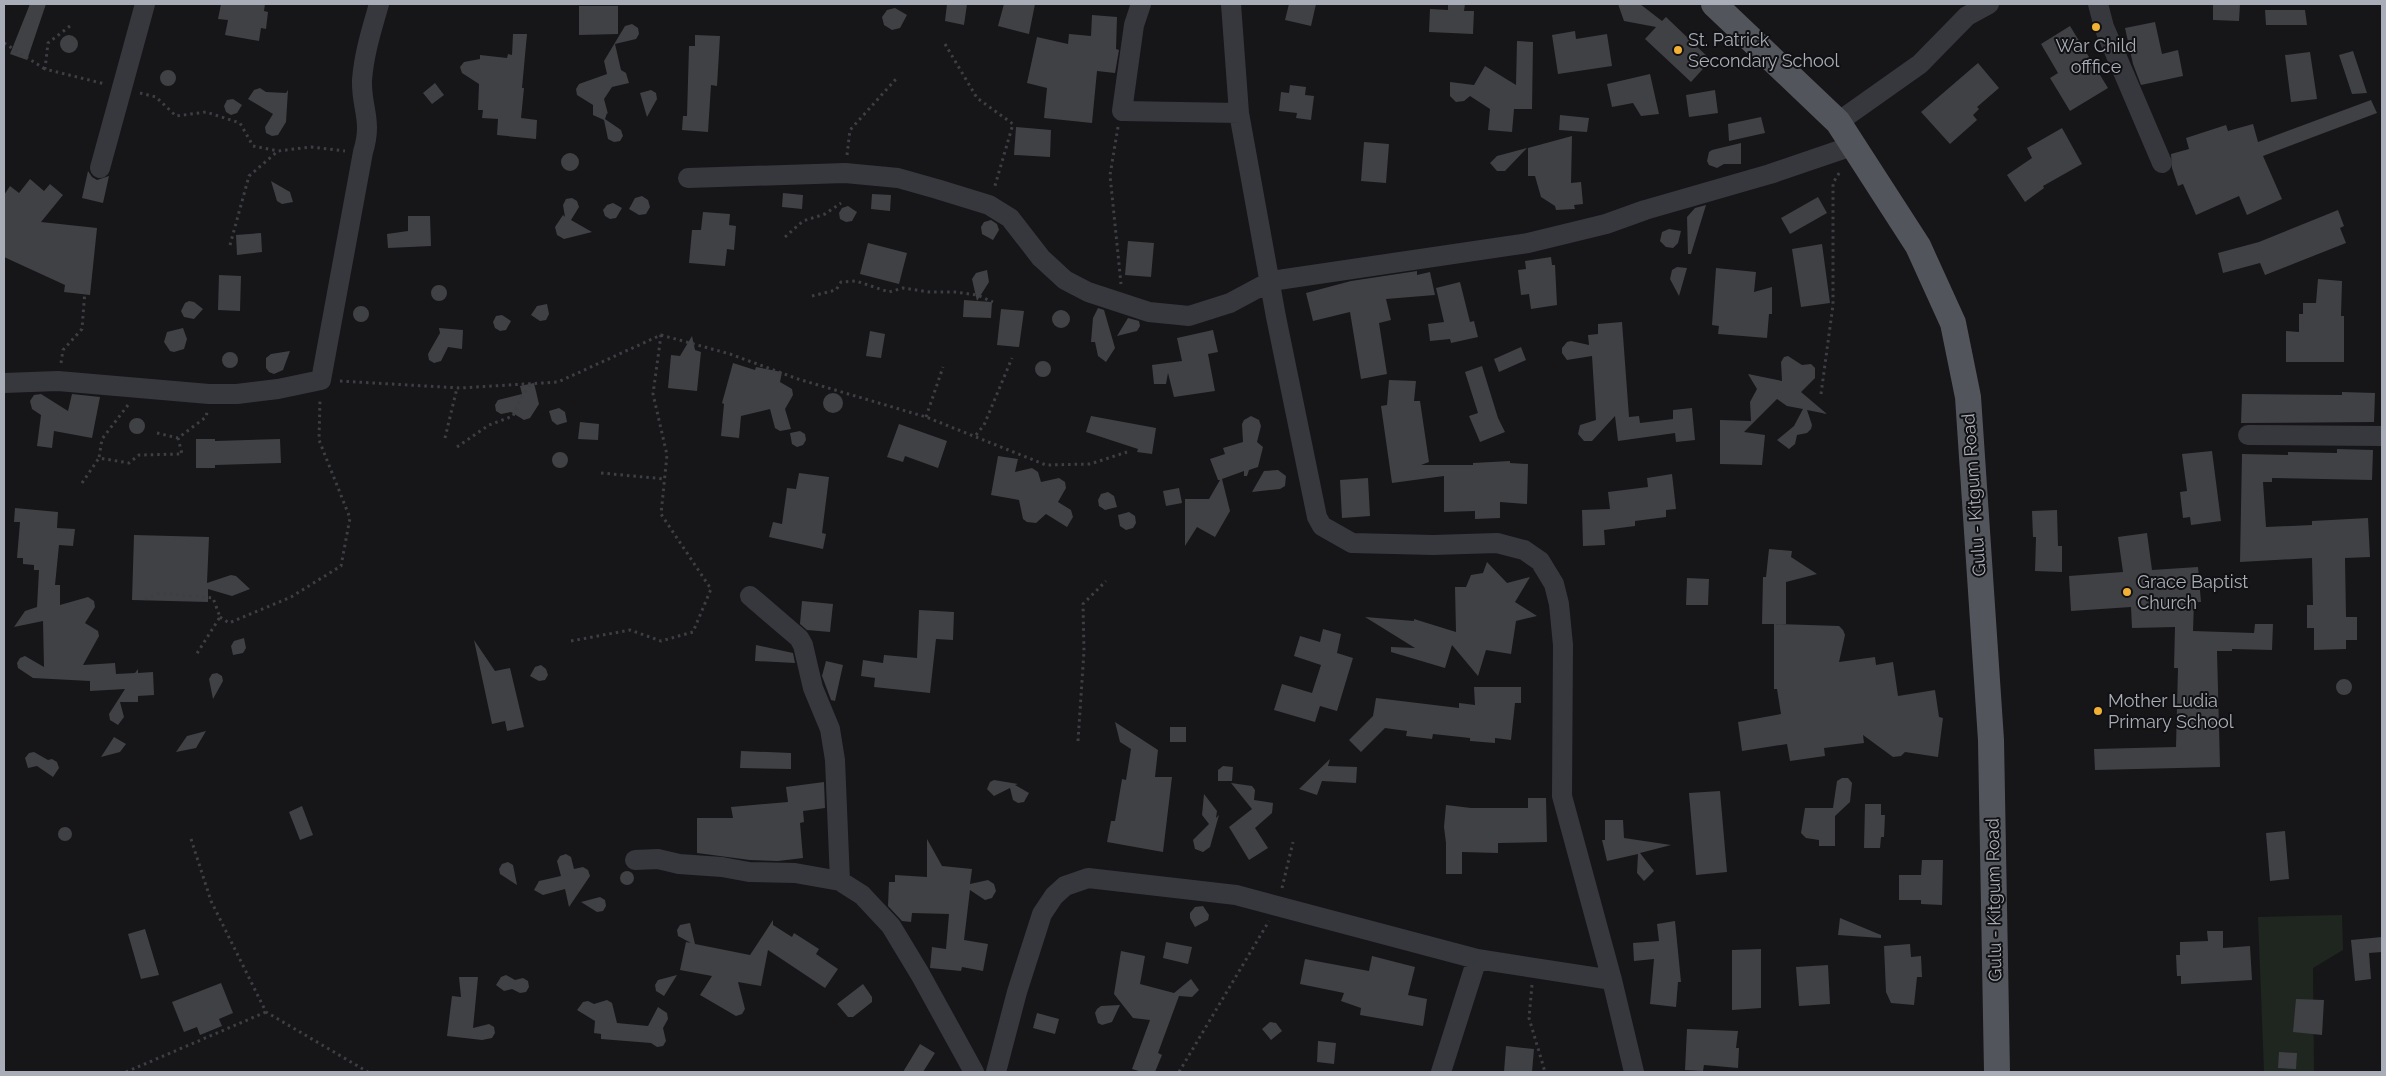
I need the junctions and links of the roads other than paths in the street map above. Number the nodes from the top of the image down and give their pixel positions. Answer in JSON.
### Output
{"nodes":[{"id":1,"x":145,"y":4,"type":"edge"},
{"id":2,"x":379,"y":4,"type":"edge"},
{"id":3,"x":1141,"y":4,"type":"edge"},
{"id":4,"x":1231,"y":4,"type":"edge"},
{"id":5,"x":1714,"y":4,"type":"edge"},
{"id":6,"x":1989,"y":4,"type":"edge"},
{"id":7,"x":2098,"y":4,"type":"edge"},
{"id":8,"x":1239,"y":113,"type":"junction"},
{"id":9,"x":1838,"y":122,"type":"junction"},
{"id":10,"x":1855,"y":145,"type":"junction"},
{"id":11,"x":2162,"y":163,"type":"dead end"},
{"id":12,"x":100,"y":168,"type":"dead end"},
{"id":13,"x":688,"y":178,"type":"dead end"},
{"id":14,"x":1271,"y":282,"type":"junction"},
{"id":15,"x":4,"y":383,"type":"edge"},
{"id":16,"x":2248,"y":435,"type":"dead end"},
{"id":17,"x":2382,"y":436,"type":"edge"},
{"id":18,"x":750,"y":596,"type":"dead end"},
{"id":19,"x":635,"y":860,"type":"dead end"},
{"id":20,"x":840,"y":881,"type":"junction"},
{"id":21,"x":1477,"y":958,"type":"junction"},
{"id":22,"x":1612,"y":980,"type":"junction"},
{"id":23,"x":974,"y":1072,"type":"edge"},
{"id":24,"x":996,"y":1072,"type":"edge"},
{"id":25,"x":1441,"y":1072,"type":"edge"},
{"id":26,"x":1634,"y":1072,"type":"edge"},
{"id":27,"x":1997,"y":1072,"type":"edge"}],
"edges":[{"from":1,"to":12,"type":"street"},
{"from":2,"to":15,"type":"street"},
{"from":3,"to":8,"type":"street"},
{"from":4,"to":8,"type":"street"},
{"from":5,"to":9,"type":"main road","name":"Gulu - Kitgum Road"},
{"from":6,"to":9,"type":"street"},
{"from":7,"to":11,"type":"street"},
{"from":8,"to":14,"type":"street"},
{"from":9,"to":10,"type":"main road","name":"Gulu - Kitgum Road"},
{"from":10,"to":14,"type":"street"},
{"from":10,"to":27,"type":"main road","name":"Gulu - Kitgum Road"},
{"from":13,"to":14,"type":"street"},
{"from":14,"to":22,"type":"street"},
{"from":16,"to":17,"type":"street"},
{"from":18,"to":20,"type":"street"},
{"from":19,"to":20,"type":"street"},
{"from":20,"to":23,"type":"street"},
{"from":21,"to":22,"type":"street"},
{"from":21,"to":24,"type":"street"},
{"from":21,"to":25,"type":"street"},
{"from":22,"to":26,"type":"street"}]}
